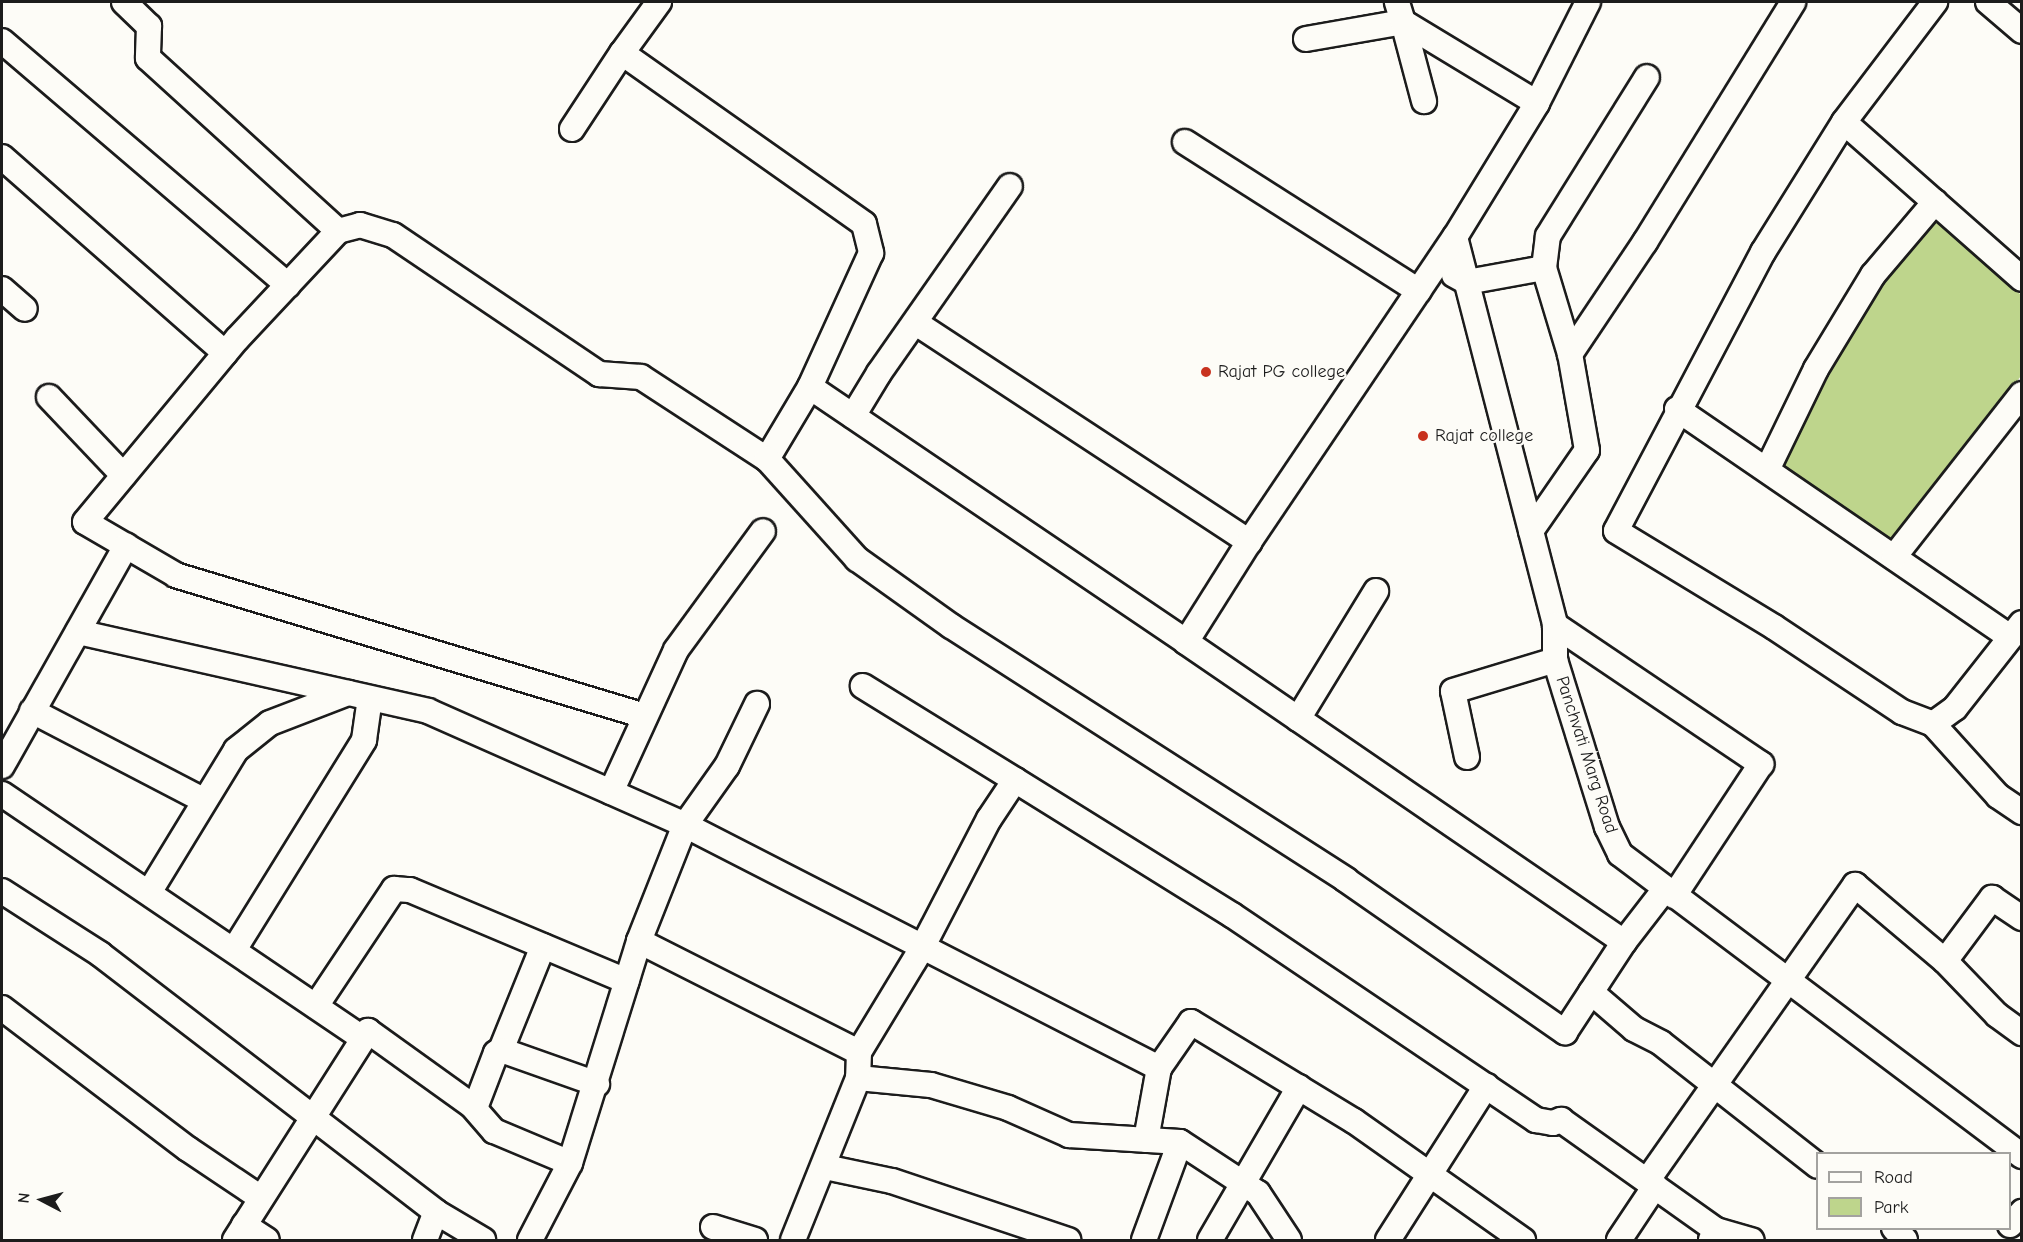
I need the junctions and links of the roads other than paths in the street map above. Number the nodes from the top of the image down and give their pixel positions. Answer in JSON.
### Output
{"nodes":[{"id":1,"x":124,"y":2,"type":"edge"},
{"id":2,"x":659,"y":2,"type":"edge"},
{"id":3,"x":1588,"y":2,"type":"edge"},
{"id":4,"x":1793,"y":2,"type":"edge"},
{"id":5,"x":1935,"y":2,"type":"edge"},
{"id":6,"x":1988,"y":2,"type":"edge"},
{"id":7,"x":1400,"y":12,"type":"edge"},
{"id":8,"x":2022,"y":32,"type":"edge"},
{"id":9,"x":1306,"y":39,"type":"dead end"},
{"id":10,"x":2,"y":40,"type":"edge"},
{"id":11,"x":622,"y":52,"type":"junction"},
{"id":12,"x":1647,"y":77,"type":"dead end"},
{"id":13,"x":1424,"y":101,"type":"dead end"},
{"id":14,"x":1537,"y":102,"type":"junction"},
{"id":15,"x":1844,"y":122,"type":"junction"},
{"id":16,"x":573,"y":129,"type":"dead end"},
{"id":17,"x":1185,"y":142,"type":"dead end"},
{"id":18,"x":2,"y":157,"type":"edge"},
{"id":19,"x":1010,"y":186,"type":"dead end"},
{"id":20,"x":1935,"y":202,"type":"junction"},
{"id":21,"x":338,"y":231,"type":"junction"},
{"id":22,"x":1455,"y":237,"type":"junction"},
{"id":23,"x":1437,"y":264,"type":"junction"},
{"id":24,"x":1544,"y":268,"type":"junction"},
{"id":25,"x":2022,"y":279,"type":"edge"},
{"id":26,"x":1467,"y":282,"type":"junction"},
{"id":27,"x":288,"y":285,"type":"junction"},
{"id":28,"x":2,"y":289,"type":"edge"},
{"id":29,"x":1419,"y":291,"type":"junction"},
{"id":30,"x":25,"y":309,"type":"dead end"},
{"id":31,"x":916,"y":323,"type":"junction"},
{"id":32,"x":225,"y":353,"type":"junction"},
{"id":33,"x":1570,"y":354,"type":"junction"},
{"id":34,"x":810,"y":387,"type":"junction"},
{"id":35,"x":2022,"y":394,"type":"edge"},
{"id":36,"x":49,"y":397,"type":"dead end"},
{"id":37,"x":1677,"y":410,"type":"junction"},
{"id":38,"x":853,"y":416,"type":"junction"},
{"id":39,"x":767,"y":459,"type":"junction"},
{"id":40,"x":1767,"y":470,"type":"junction"},
{"id":41,"x":123,"y":475,"type":"junction"},
{"id":42,"x":763,"y":531,"type":"dead end"},
{"id":43,"x":1531,"y":531,"type":"junction"},
{"id":44,"x":1249,"y":542,"type":"junction"},
{"id":45,"x":126,"y":546,"type":"junction"},
{"id":46,"x":1894,"y":557,"type":"junction"},
{"id":47,"x":1376,"y":591,"type":"dead end"},
{"id":48,"x":1555,"y":625,"type":"junction"},
{"id":49,"x":2016,"y":630,"type":"edge"},
{"id":50,"x":78,"y":632,"type":"junction"},
{"id":51,"x":1186,"y":642,"type":"junction"},
{"id":52,"x":1555,"y":660,"type":"junction"},
{"id":53,"x":863,"y":686,"type":"dead end"},
{"id":54,"x":359,"y":695,"type":"junction"},
{"id":55,"x":757,"y":704,"type":"dead end"},
{"id":56,"x":32,"y":711,"type":"junction"},
{"id":57,"x":645,"y":716,"type":"junction"},
{"id":58,"x":1298,"y":718,"type":"junction"},
{"id":59,"x":1933,"y":724,"type":"junction"},
{"id":60,"x":1467,"y":757,"type":"dead end"},
{"id":61,"x":2,"y":766,"type":"edge"},
{"id":62,"x":1015,"y":780,"type":"junction"},
{"id":63,"x":610,"y":792,"type":"junction"},
{"id":64,"x":2,"y":794,"type":"edge"},
{"id":65,"x":203,"y":800,"type":"junction"},
{"id":66,"x":2022,"y":812,"type":"edge"},
{"id":67,"x":684,"y":825,"type":"junction"},
{"id":68,"x":2,"y":891,"type":"edge"},
{"id":69,"x":150,"y":891,"type":"junction"},
{"id":70,"x":1669,"y":892,"type":"junction"},
{"id":71,"x":2022,"y":918,"type":"edge"},
{"id":72,"x":639,"y":941,"type":"junction"},
{"id":73,"x":1624,"y":942,"type":"junction"},
{"id":74,"x":543,"y":946,"type":"junction"},
{"id":75,"x":922,"y":948,"type":"junction"},
{"id":76,"x":234,"y":950,"type":"junction"},
{"id":77,"x":1945,"y":961,"type":"junction"},
{"id":78,"x":627,"y":981,"type":"junction"},
{"id":79,"x":1790,"y":982,"type":"junction"},
{"id":80,"x":1591,"y":992,"type":"junction"},
{"id":81,"x":316,"y":1006,"type":"junction"},
{"id":82,"x":2,"y":1008,"type":"edge"},
{"id":83,"x":2022,"y":1034,"type":"edge"},
{"id":84,"x":361,"y":1037,"type":"junction"},
{"id":85,"x":501,"y":1050,"type":"junction"},
{"id":86,"x":859,"y":1052,"type":"junction"},
{"id":87,"x":1159,"y":1068,"type":"junction"},
{"id":88,"x":858,"y":1078,"type":"junction"},
{"id":89,"x":597,"y":1084,"type":"junction"},
{"id":90,"x":1486,"y":1086,"type":"junction"},
{"id":91,"x":1299,"y":1087,"type":"junction"},
{"id":92,"x":1715,"y":1087,"type":"junction"},
{"id":93,"x":473,"y":1107,"type":"junction"},
{"id":94,"x":313,"y":1115,"type":"junction"},
{"id":95,"x":1146,"y":1140,"type":"junction"},
{"id":96,"x":1180,"y":1142,"type":"junction"},
{"id":97,"x":2022,"y":1156,"type":"edge"},
{"id":98,"x":570,"y":1162,"type":"junction"},
{"id":99,"x":1816,"y":1164,"type":"edge"},
{"id":100,"x":825,"y":1167,"type":"junction"},
{"id":101,"x":1430,"y":1174,"type":"junction"},
{"id":102,"x":1243,"y":1184,"type":"junction"},
{"id":103,"x":1651,"y":1184,"type":"junction"},
{"id":104,"x":261,"y":1198,"type":"junction"},
{"id":105,"x":436,"y":1212,"type":"junction"},
{"id":106,"x":2022,"y":1212,"type":"edge"},
{"id":107,"x":2011,"y":1224,"type":"edge"},
{"id":108,"x":713,"y":1227,"type":"dead end"},
{"id":109,"x":240,"y":1233,"type":"edge"},
{"id":110,"x":1713,"y":1235,"type":"edge"},
{"id":111,"x":267,"y":1240,"type":"edge"},
{"id":112,"x":425,"y":1240,"type":"edge"},
{"id":113,"x":483,"y":1240,"type":"edge"},
{"id":114,"x":530,"y":1240,"type":"edge"},
{"id":115,"x":755,"y":1240,"type":"edge"},
{"id":116,"x":793,"y":1240,"type":"edge"},
{"id":117,"x":1068,"y":1240,"type":"edge"},
{"id":118,"x":1144,"y":1240,"type":"edge"},
{"id":119,"x":1210,"y":1240,"type":"edge"},
{"id":120,"x":1289,"y":1240,"type":"edge"},
{"id":121,"x":1388,"y":1240,"type":"edge"},
{"id":122,"x":1523,"y":1240,"type":"edge"},
{"id":123,"x":1619,"y":1240,"type":"edge"},
{"id":124,"x":1752,"y":1240,"type":"edge"}],
"edges":[{"from":1,"to":21,"type":"street"},
{"from":2,"to":11,"type":"street"},
{"from":3,"to":14,"type":"street"},
{"from":4,"to":33,"type":"street"},
{"from":5,"to":15,"type":"street"},
{"from":6,"to":8,"type":"street"},
{"from":7,"to":9,"type":"street"},
{"from":7,"to":13,"type":"street"},
{"from":7,"to":14,"type":"street"},
{"from":10,"to":27,"type":"street"},
{"from":11,"to":16,"type":"street"},
{"from":11,"to":34,"type":"street"},
{"from":12,"to":24,"type":"street"},
{"from":14,"to":22,"type":"street"},
{"from":15,"to":20,"type":"street"},
{"from":15,"to":37,"type":"street"},
{"from":17,"to":29,"type":"street"},
{"from":18,"to":32,"type":"street"},
{"from":19,"to":31,"type":"street"},
{"from":20,"to":25,"type":"street"},
{"from":20,"to":40,"type":"street"},
{"from":21,"to":27,"type":"street"},
{"from":21,"to":39,"type":"street"},
{"from":22,"to":23,"type":"street"},
{"from":22,"to":26,"type":"street","name":"Panchvati Marg Road"},
{"from":23,"to":26,"type":"street"},
{"from":23,"to":29,"type":"street"},
{"from":24,"to":26,"type":"street"},
{"from":24,"to":33,"type":"street"},
{"from":26,"to":43,"type":"street","name":"Panchvati Marg Road"},
{"from":27,"to":32,"type":"street"},
{"from":28,"to":30,"type":"street"},
{"from":29,"to":44,"type":"street"},
{"from":31,"to":38,"type":"street"},
{"from":31,"to":44,"type":"street"},
{"from":32,"to":41,"type":"street"},
{"from":33,"to":43,"type":"street"},
{"from":34,"to":38,"type":"street"},
{"from":34,"to":39,"type":"street"},
{"from":35,"to":46,"type":"street"},
{"from":36,"to":41,"type":"street"},
{"from":37,"to":40,"type":"street"},
{"from":37,"to":59,"type":"street"},
{"from":38,"to":51,"type":"street"},
{"from":39,"to":80,"type":"street"},
{"from":40,"to":46,"type":"street"},
{"from":41,"to":45,"type":"street"},
{"from":42,"to":57,"type":"street"},
{"from":43,"to":48,"type":"street","name":"Panchvati Marg Road"},
{"from":44,"to":51,"type":"street"},
{"from":45,"to":50,"type":"street"},
{"from":45,"to":57,"type":"street"},
{"from":46,"to":49,"type":"street"},
{"from":47,"to":58,"type":"street"},
{"from":48,"to":52,"type":"street","name":"Panchvati Marg Road"},
{"from":48,"to":70,"type":"street"},
{"from":49,"to":59,"type":"street"},
{"from":50,"to":54,"type":"street"},
{"from":50,"to":56,"type":"street"},
{"from":51,"to":58,"type":"street"},
{"from":52,"to":60,"type":"street"},
{"from":52,"to":70,"type":"street","name":"Panchvati Marg Road"},
{"from":53,"to":62,"type":"street"},
{"from":54,"to":63,"type":"street"},
{"from":54,"to":65,"type":"street"},
{"from":54,"to":76,"type":"street"},
{"from":55,"to":67,"type":"street"},
{"from":56,"to":61,"type":"street"},
{"from":56,"to":65,"type":"street"},
{"from":57,"to":63,"type":"street"},
{"from":58,"to":73,"type":"street"},
{"from":59,"to":66,"type":"street"},
{"from":62,"to":75,"type":"street"},
{"from":62,"to":90,"type":"street"},
{"from":63,"to":67,"type":"street"},
{"from":64,"to":69,"type":"street"},
{"from":65,"to":69,"type":"street"},
{"from":67,"to":72,"type":"street"},
{"from":67,"to":75,"type":"street"},
{"from":68,"to":94,"type":"street"},
{"from":69,"to":76,"type":"street"},
{"from":70,"to":73,"type":"street"},
{"from":70,"to":79,"type":"street","name":"Panchvati Marg Road"},
{"from":71,"to":77,"type":"street"},
{"from":72,"to":78,"type":"street"},
{"from":72,"to":86,"type":"street"},
{"from":73,"to":80,"type":"street"},
{"from":74,"to":78,"type":"street"},
{"from":74,"to":81,"type":"street"},
{"from":74,"to":85,"type":"street"},
{"from":75,"to":86,"type":"street"},
{"from":75,"to":87,"type":"street"},
{"from":76,"to":81,"type":"street"},
{"from":77,"to":79,"type":"street"},
{"from":77,"to":83,"type":"street"},
{"from":78,"to":89,"type":"street"},
{"from":79,"to":92,"type":"street"},
{"from":79,"to":97,"type":"street","name":"Panchvati Marg Road"},
{"from":80,"to":92,"type":"street"},
{"from":81,"to":84,"type":"street"},
{"from":82,"to":104,"type":"street"},
{"from":84,"to":93,"type":"street"},
{"from":84,"to":94,"type":"street"},
{"from":85,"to":89,"type":"street"},
{"from":85,"to":93,"type":"street"},
{"from":86,"to":88,"type":"street"},
{"from":87,"to":91,"type":"street"},
{"from":87,"to":95,"type":"street"},
{"from":88,"to":95,"type":"street"},
{"from":88,"to":100,"type":"street"},
{"from":89,"to":98,"type":"street"},
{"from":90,"to":101,"type":"street"},
{"from":90,"to":103,"type":"street"},
{"from":91,"to":101,"type":"street"},
{"from":91,"to":102,"type":"street"},
{"from":92,"to":99,"type":"street"},
{"from":92,"to":103,"type":"street"},
{"from":93,"to":98,"type":"street"},
{"from":94,"to":104,"type":"street"},
{"from":94,"to":105,"type":"street"},
{"from":95,"to":96,"type":"street"},
{"from":96,"to":102,"type":"street"},
{"from":96,"to":118,"type":"street"},
{"from":98,"to":114,"type":"street"},
{"from":100,"to":116,"type":"street"},
{"from":100,"to":117,"type":"street"},
{"from":101,"to":121,"type":"street"},
{"from":101,"to":122,"type":"street"},
{"from":102,"to":119,"type":"street"},
{"from":102,"to":120,"type":"street"},
{"from":103,"to":110,"type":"street"},
{"from":103,"to":123,"type":"street"},
{"from":104,"to":109,"type":"street"},
{"from":105,"to":112,"type":"street"},
{"from":105,"to":113,"type":"street"},
{"from":106,"to":107,"type":"street"},
{"from":108,"to":115,"type":"street"},
{"from":109,"to":111,"type":"street"},
{"from":110,"to":124,"type":"street"}]}
